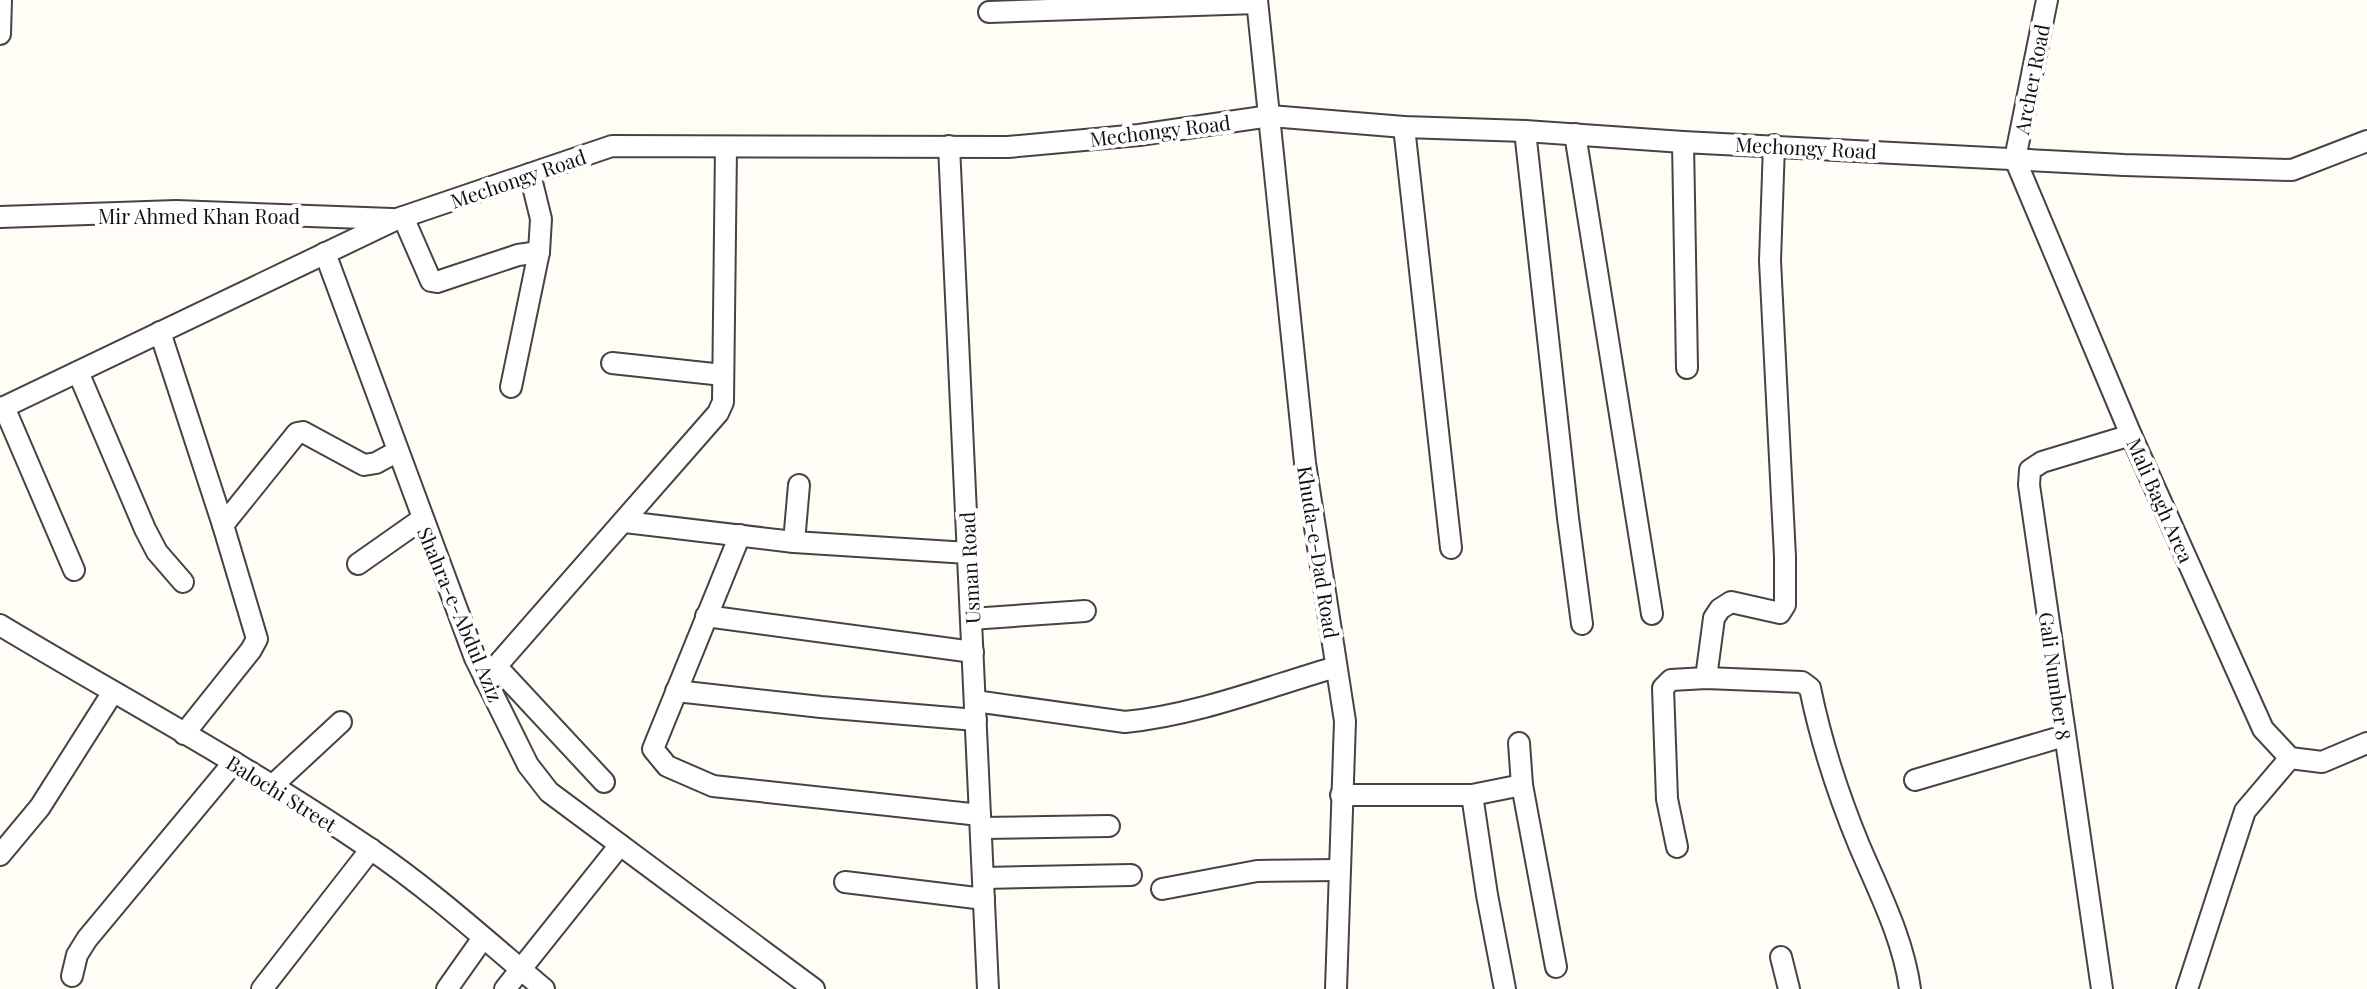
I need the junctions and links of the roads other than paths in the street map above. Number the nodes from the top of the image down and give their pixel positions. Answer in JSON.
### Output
{"nodes":[{"id":1,"x":1,"y":0,"type":"edge"},
{"id":2,"x":2047,"y":0,"type":"edge"},
{"id":3,"x":1257,"y":2,"type":"edge"},
{"id":4,"x":1136,"y":4,"type":"edge"},
{"id":5,"x":989,"y":12,"type":"dead end"},
{"id":6,"x":0,"y":34,"type":"edge"},
{"id":7,"x":1270,"y":116,"type":"junction"},
{"id":8,"x":1404,"y":127,"type":"junction"},
{"id":9,"x":1525,"y":131,"type":"junction"},
{"id":10,"x":1575,"y":134,"type":"junction"},
{"id":11,"x":2367,"y":141,"type":"edge"},
{"id":12,"x":1683,"y":142,"type":"junction"},
{"id":13,"x":1774,"y":145,"type":"junction"},
{"id":14,"x":949,"y":146,"type":"junction"},
{"id":15,"x":726,"y":147,"type":"junction"},
{"id":16,"x":2015,"y":159,"type":"junction"},
{"id":17,"x":530,"y":174,"type":"junction"},
{"id":18,"x":0,"y":217,"type":"edge"},
{"id":19,"x":400,"y":218,"type":"junction"},
{"id":20,"x":539,"y":252,"type":"junction"},
{"id":21,"x":325,"y":253,"type":"junction"},
{"id":22,"x":160,"y":332,"type":"junction"},
{"id":23,"x":612,"y":363,"type":"dead end"},
{"id":24,"x":1687,"y":368,"type":"dead end"},
{"id":25,"x":78,"y":372,"type":"junction"},
{"id":26,"x":723,"y":375,"type":"junction"},
{"id":27,"x":511,"y":387,"type":"dead end"},
{"id":28,"x":2,"y":408,"type":"edge"},
{"id":29,"x":2131,"y":435,"type":"junction"},
{"id":30,"x":398,"y":451,"type":"junction"},
{"id":31,"x":799,"y":485,"type":"dead end"},
{"id":32,"x":422,"y":519,"type":"junction"},
{"id":33,"x":625,"y":522,"type":"junction"},
{"id":34,"x":223,"y":525,"type":"junction"},
{"id":35,"x":740,"y":535,"type":"junction"},
{"id":36,"x":794,"y":542,"type":"junction"},
{"id":37,"x":1451,"y":548,"type":"dead end"},
{"id":38,"x":968,"y":553,"type":"junction"},
{"id":39,"x":358,"y":564,"type":"dead end"},
{"id":40,"x":74,"y":570,"type":"dead end"},
{"id":41,"x":183,"y":582,"type":"dead end"},
{"id":42,"x":1085,"y":611,"type":"dead end"},
{"id":43,"x":1652,"y":614,"type":"dead end"},
{"id":44,"x":706,"y":616,"type":"junction"},
{"id":45,"x":971,"y":619,"type":"junction"},
{"id":46,"x":1582,"y":624,"type":"dead end"},
{"id":47,"x":0,"y":625,"type":"edge"},
{"id":48,"x":973,"y":652,"type":"junction"},
{"id":49,"x":1336,"y":667,"type":"junction"},
{"id":50,"x":491,"y":673,"type":"junction"},
{"id":51,"x":1706,"y":678,"type":"junction"},
{"id":52,"x":676,"y":691,"type":"junction"},
{"id":53,"x":113,"y":692,"type":"junction"},
{"id":54,"x":975,"y":711,"type":"junction"},
{"id":55,"x":341,"y":722,"type":"dead end"},
{"id":56,"x":184,"y":734,"type":"junction"},
{"id":57,"x":2064,"y":736,"type":"junction"},
{"id":58,"x":1519,"y":743,"type":"dead end"},
{"id":59,"x":2367,"y":743,"type":"edge"},
{"id":60,"x":2290,"y":758,"type":"junction"},
{"id":61,"x":234,"y":762,"type":"junction"},
{"id":62,"x":1915,"y":780,"type":"dead end"},
{"id":63,"x":604,"y":782,"type":"dead end"},
{"id":64,"x":273,"y":785,"type":"junction"},
{"id":65,"x":1522,"y":785,"type":"junction"},
{"id":66,"x":1341,"y":795,"type":"junction"},
{"id":67,"x":1472,"y":795,"type":"junction"},
{"id":68,"x":981,"y":821,"type":"junction"},
{"id":69,"x":1109,"y":826,"type":"dead end"},
{"id":70,"x":620,"y":845,"type":"junction"},
{"id":71,"x":1677,"y":847,"type":"dead end"},
{"id":72,"x":371,"y":849,"type":"junction"},
{"id":73,"x":0,"y":855,"type":"edge"},
{"id":74,"x":1339,"y":870,"type":"junction"},
{"id":75,"x":1131,"y":875,"type":"dead end"},
{"id":76,"x":983,"y":878,"type":"junction"},
{"id":77,"x":845,"y":882,"type":"dead end"},
{"id":78,"x":1162,"y":889,"type":"dead end"},
{"id":79,"x":984,"y":899,"type":"junction"},
{"id":80,"x":483,"y":938,"type":"junction"},
{"id":81,"x":1781,"y":957,"type":"dead end"},
{"id":82,"x":1556,"y":967,"type":"dead end"},
{"id":83,"x":520,"y":969,"type":"junction"},
{"id":84,"x":72,"y":976,"type":"dead end"},
{"id":85,"x":262,"y":989,"type":"edge"},
{"id":86,"x":447,"y":989,"type":"edge"},
{"id":87,"x":505,"y":989,"type":"edge"},
{"id":88,"x":544,"y":989,"type":"edge"},
{"id":89,"x":814,"y":989,"type":"edge"},
{"id":90,"x":988,"y":989,"type":"edge"},
{"id":91,"x":1336,"y":989,"type":"edge"},
{"id":92,"x":1505,"y":989,"type":"edge"},
{"id":93,"x":1789,"y":989,"type":"edge"},
{"id":94,"x":1910,"y":989,"type":"edge"},
{"id":95,"x":2102,"y":989,"type":"edge"},
{"id":96,"x":2187,"y":989,"type":"edge"}],
"edges":[{"from":1,"to":6,"type":"street"},
{"from":2,"to":16,"type":"street","name":"Archer Road"},
{"from":3,"to":4,"type":"street"},
{"from":3,"to":7,"type":"street","name":"Khuda-e-Dad Road"},
{"from":4,"to":5,"type":"street"},
{"from":7,"to":8,"type":"street","name":"Mechongy Road"},
{"from":7,"to":14,"type":"street","name":"Mechongy Road"},
{"from":7,"to":49,"type":"street","name":"Khuda-e-Dad Road"},
{"from":8,"to":9,"type":"street","name":"Mechongy Road"},
{"from":8,"to":37,"type":"street"},
{"from":9,"to":10,"type":"street","name":"Mechongy Road"},
{"from":9,"to":46,"type":"street"},
{"from":10,"to":12,"type":"street","name":"Mechongy Road"},
{"from":10,"to":43,"type":"street"},
{"from":11,"to":16,"type":"street","name":"Mechongy Road"},
{"from":12,"to":13,"type":"street","name":"Mechongy Road"},
{"from":12,"to":24,"type":"street"},
{"from":13,"to":16,"type":"street","name":"Mechongy Road"},
{"from":13,"to":51,"type":"street"},
{"from":14,"to":15,"type":"street","name":"Mechongy Road"},
{"from":14,"to":38,"type":"street","name":"Usman Road"},
{"from":15,"to":17,"type":"street","name":"Mechongy Road"},
{"from":15,"to":26,"type":"street"},
{"from":16,"to":29,"type":"street","name":"Mali Bagh Area"},
{"from":17,"to":19,"type":"street","name":"Mechongy Road"},
{"from":17,"to":20,"type":"street"},
{"from":18,"to":19,"type":"street","name":"Mir Ahmed Khan Road"},
{"from":19,"to":20,"type":"street"},
{"from":19,"to":21,"type":"street","name":"Mechongy Road"},
{"from":20,"to":27,"type":"street"},
{"from":21,"to":22,"type":"street","name":"Mechongy Road"},
{"from":21,"to":30,"type":"street","name":"Shahra-e-Abdul Aziz"},
{"from":22,"to":25,"type":"street","name":"Mechongy Road"},
{"from":22,"to":34,"type":"street"},
{"from":23,"to":26,"type":"street"},
{"from":25,"to":28,"type":"street","name":"Mechongy Road"},
{"from":25,"to":41,"type":"street"},
{"from":26,"to":33,"type":"street"},
{"from":28,"to":40,"type":"street"},
{"from":29,"to":57,"type":"street","name":"Gali Number 8"},
{"from":29,"to":60,"type":"street","name":"Mali Bagh Area"},
{"from":30,"to":32,"type":"street","name":"Shahra-e-Abdul Aziz"},
{"from":30,"to":34,"type":"street"},
{"from":31,"to":36,"type":"street"},
{"from":32,"to":39,"type":"street"},
{"from":32,"to":50,"type":"street","name":"Shahra-e-Abdul Aziz"},
{"from":33,"to":35,"type":"street"},
{"from":33,"to":50,"type":"street"},
{"from":34,"to":56,"type":"street"},
{"from":35,"to":36,"type":"street"},
{"from":35,"to":44,"type":"street"},
{"from":36,"to":38,"type":"street"},
{"from":38,"to":45,"type":"street","name":"Usman Road"},
{"from":42,"to":45,"type":"street"},
{"from":44,"to":48,"type":"street"},
{"from":44,"to":52,"type":"street"},
{"from":45,"to":48,"type":"street","name":"Usman Road"},
{"from":47,"to":53,"type":"street","name":"Balochi Street"},
{"from":48,"to":54,"type":"street","name":"Usman Road"},
{"from":49,"to":54,"type":"street"},
{"from":49,"to":66,"type":"street","name":"Khuda-e-Dad Road"},
{"from":50,"to":63,"type":"street"},
{"from":50,"to":70,"type":"street","name":"Shahra-e-Abdul Aziz"},
{"from":51,"to":71,"type":"street"},
{"from":51,"to":94,"type":"street"},
{"from":52,"to":54,"type":"street"},
{"from":52,"to":68,"type":"street"},
{"from":53,"to":56,"type":"street","name":"Balochi Street"},
{"from":53,"to":73,"type":"street"},
{"from":54,"to":68,"type":"street","name":"Usman Road"},
{"from":55,"to":64,"type":"street"},
{"from":56,"to":61,"type":"street","name":"Balochi Street"},
{"from":57,"to":62,"type":"street"},
{"from":57,"to":95,"type":"street","name":"Gali Number 8"},
{"from":58,"to":65,"type":"street"},
{"from":59,"to":60,"type":"street"},
{"from":60,"to":96,"type":"street"},
{"from":61,"to":64,"type":"street","name":"Balochi Street"},
{"from":61,"to":84,"type":"street"},
{"from":64,"to":72,"type":"street","name":"Balochi Street"},
{"from":65,"to":67,"type":"street"},
{"from":65,"to":82,"type":"street"},
{"from":66,"to":67,"type":"street"},
{"from":66,"to":74,"type":"street","name":"Khuda-e-Dad Road"},
{"from":67,"to":92,"type":"street"},
{"from":68,"to":69,"type":"street"},
{"from":68,"to":76,"type":"street","name":"Usman Road"},
{"from":70,"to":83,"type":"street"},
{"from":70,"to":89,"type":"street","name":"Shahra-e-Abdul Aziz"},
{"from":72,"to":80,"type":"street","name":"Balochi Street"},
{"from":72,"to":85,"type":"street"},
{"from":74,"to":78,"type":"street"},
{"from":74,"to":91,"type":"street","name":"Khuda-e-Dad Road"},
{"from":75,"to":76,"type":"street"},
{"from":76,"to":79,"type":"street","name":"Usman Road"},
{"from":77,"to":79,"type":"street"},
{"from":79,"to":90,"type":"street","name":"Usman Road"},
{"from":80,"to":83,"type":"street","name":"Balochi Street"},
{"from":80,"to":86,"type":"street"},
{"from":81,"to":93,"type":"street"},
{"from":83,"to":87,"type":"street"},
{"from":83,"to":88,"type":"street","name":"Balochi Street"}]}
